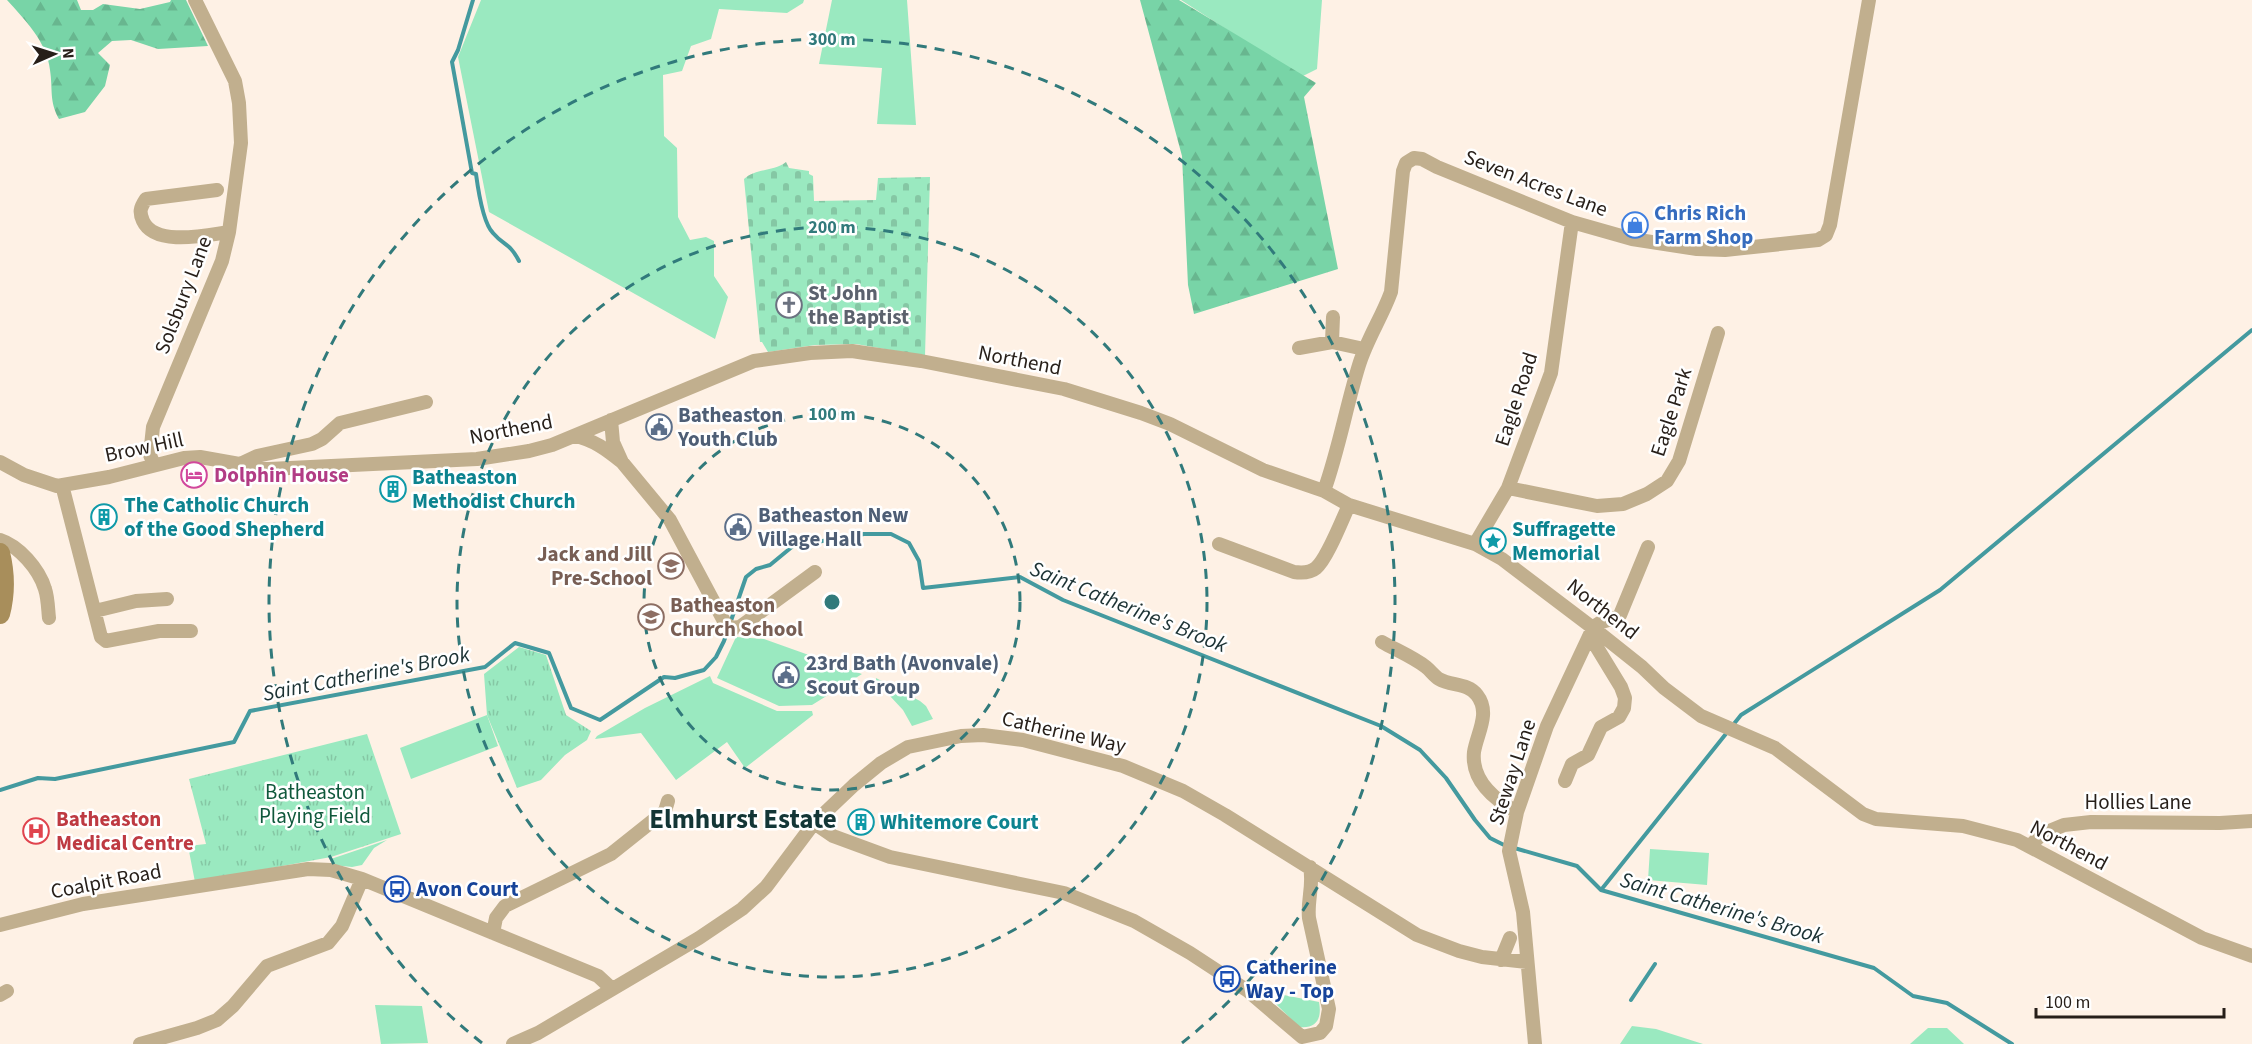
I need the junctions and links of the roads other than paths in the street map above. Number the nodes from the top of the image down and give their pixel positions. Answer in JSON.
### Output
{"nodes":[{"id":1,"x":195,"y":0,"type":"edge"},
{"id":2,"x":1869,"y":0,"type":"edge"},
{"id":3,"x":217,"y":190,"type":"dead end"},
{"id":4,"x":1572,"y":222,"type":"junction"},
{"id":5,"x":229,"y":232,"type":"junction"},
{"id":6,"x":1333,"y":317,"type":"dead end"},
{"id":7,"x":1718,"y":333,"type":"dead end"},
{"id":8,"x":1332,"y":342,"type":"junction"},
{"id":9,"x":1299,"y":348,"type":"dead end"},
{"id":10,"x":1364,"y":349,"type":"junction"},
{"id":11,"x":426,"y":402,"type":"dead end"},
{"id":12,"x":611,"y":420,"type":"junction"},
{"id":13,"x":575,"y":436,"type":"junction"},
{"id":14,"x":0,"y":462,"type":"edge"},
{"id":15,"x":622,"y":462,"type":"junction"},
{"id":16,"x":240,"y":464,"type":"junction"},
{"id":17,"x":154,"y":465,"type":"junction"},
{"id":18,"x":60,"y":486,"type":"junction"},
{"id":19,"x":1508,"y":488,"type":"junction"},
{"id":20,"x":1324,"y":491,"type":"junction"},
{"id":21,"x":1349,"y":505,"type":"junction"},
{"id":22,"x":0,"y":540,"type":"edge"},
{"id":23,"x":1219,"y":544,"type":"dead end"},
{"id":24,"x":1475,"y":544,"type":"junction"},
{"id":25,"x":1648,"y":547,"type":"dead end"},
{"id":26,"x":0,"y":553,"type":"edge"},
{"id":27,"x":815,"y":573,"type":"dead end"},
{"id":28,"x":167,"y":599,"type":"dead end"},
{"id":29,"x":95,"y":611,"type":"junction"},
{"id":30,"x":0,"y":614,"type":"edge"},
{"id":31,"x":49,"y":618,"type":"dead end"},
{"id":32,"x":1593,"y":628,"type":"junction"},
{"id":33,"x":191,"y":631,"type":"dead end"},
{"id":34,"x":1382,"y":642,"type":"dead end"},
{"id":35,"x":1565,"y":782,"type":"dead end"},
{"id":36,"x":668,"y":801,"type":"dead end"},
{"id":37,"x":1517,"y":812,"type":"junction"},
{"id":38,"x":2252,"y":821,"type":"edge"},
{"id":39,"x":814,"y":823,"type":"junction"},
{"id":40,"x":2030,"y":846,"type":"junction"},
{"id":41,"x":1310,"y":867,"type":"junction"},
{"id":42,"x":362,"y":879,"type":"junction"},
{"id":43,"x":0,"y":925,"type":"edge"},
{"id":44,"x":493,"y":933,"type":"junction"},
{"id":45,"x":1510,"y":938,"type":"dead end"},
{"id":46,"x":2252,"y":956,"type":"edge"},
{"id":47,"x":1501,"y":960,"type":"junction"},
{"id":48,"x":1527,"y":962,"type":"junction"},
{"id":49,"x":611,"y":988,"type":"junction"},
{"id":50,"x":1308,"y":1040,"type":"edge"},
{"id":51,"x":140,"y":1044,"type":"edge"},
{"id":52,"x":513,"y":1044,"type":"edge"},
{"id":53,"x":1535,"y":1044,"type":"edge"}],
"edges":[{"from":1,"to":5,"type":"street","name":"Solsbury Lane"},
{"from":2,"to":4,"type":"street","name":"Seven Acres Lane"},
{"from":3,"to":5,"type":"street"},
{"from":4,"to":10,"type":"street","name":"Seven Acres Lane"},
{"from":4,"to":19,"type":"street","name":"Eagle Road"},
{"from":5,"to":17,"type":"street","name":"Solsbury Lane"},
{"from":6,"to":8,"type":"street"},
{"from":7,"to":19,"type":"street","name":"Eagle Park"},
{"from":8,"to":9,"type":"street"},
{"from":8,"to":10,"type":"street"},
{"from":10,"to":20,"type":"street","name":"Seven Acres Lane"},
{"from":11,"to":16,"type":"street"},
{"from":12,"to":13,"type":"street","name":"Northend"},
{"from":12,"to":15,"type":"street"},
{"from":12,"to":20,"type":"street","name":"Northend"},
{"from":13,"to":15,"type":"street"},
{"from":13,"to":16,"type":"street","name":"Northend"},
{"from":14,"to":18,"type":"street"},
{"from":15,"to":27,"type":"street"},
{"from":16,"to":17,"type":"street","name":"Brow Hill"},
{"from":17,"to":18,"type":"street","name":"Brow Hill"},
{"from":18,"to":29,"type":"street"},
{"from":19,"to":24,"type":"street","name":"Eagle Road"},
{"from":20,"to":21,"type":"street","name":"Northend"},
{"from":21,"to":23,"type":"street"},
{"from":21,"to":24,"type":"street","name":"Northend"},
{"from":22,"to":31,"type":"street"},
{"from":24,"to":32,"type":"street","name":"Northend"},
{"from":25,"to":32,"type":"street"},
{"from":26,"to":30,"type":"street"},
{"from":28,"to":29,"type":"street"},
{"from":29,"to":33,"type":"street"},
{"from":32,"to":35,"type":"street"},
{"from":32,"to":37,"type":"street","name":"Steway Lane"},
{"from":32,"to":40,"type":"street","name":"Northend"},
{"from":34,"to":37,"type":"street"},
{"from":36,"to":44,"type":"street"},
{"from":37,"to":48,"type":"street","name":"Steway Lane"},
{"from":38,"to":40,"type":"street","name":"Hollies Lane"},
{"from":39,"to":41,"type":"street","name":"Catherine Way"},
{"from":39,"to":49,"type":"street"},
{"from":39,"to":50,"type":"street"},
{"from":40,"to":46,"type":"street","name":"Northend"},
{"from":41,"to":47,"type":"street","name":"Catherine Way"},
{"from":41,"to":50,"type":"street"},
{"from":42,"to":43,"type":"street","name":"Coalpit Road"},
{"from":42,"to":44,"type":"street"},
{"from":42,"to":51,"type":"street"},
{"from":44,"to":49,"type":"street"},
{"from":45,"to":47,"type":"street"},
{"from":47,"to":48,"type":"street","name":"Catherine Way"},
{"from":48,"to":53,"type":"street","name":"Steway Lane"},
{"from":49,"to":52,"type":"street"}]}
